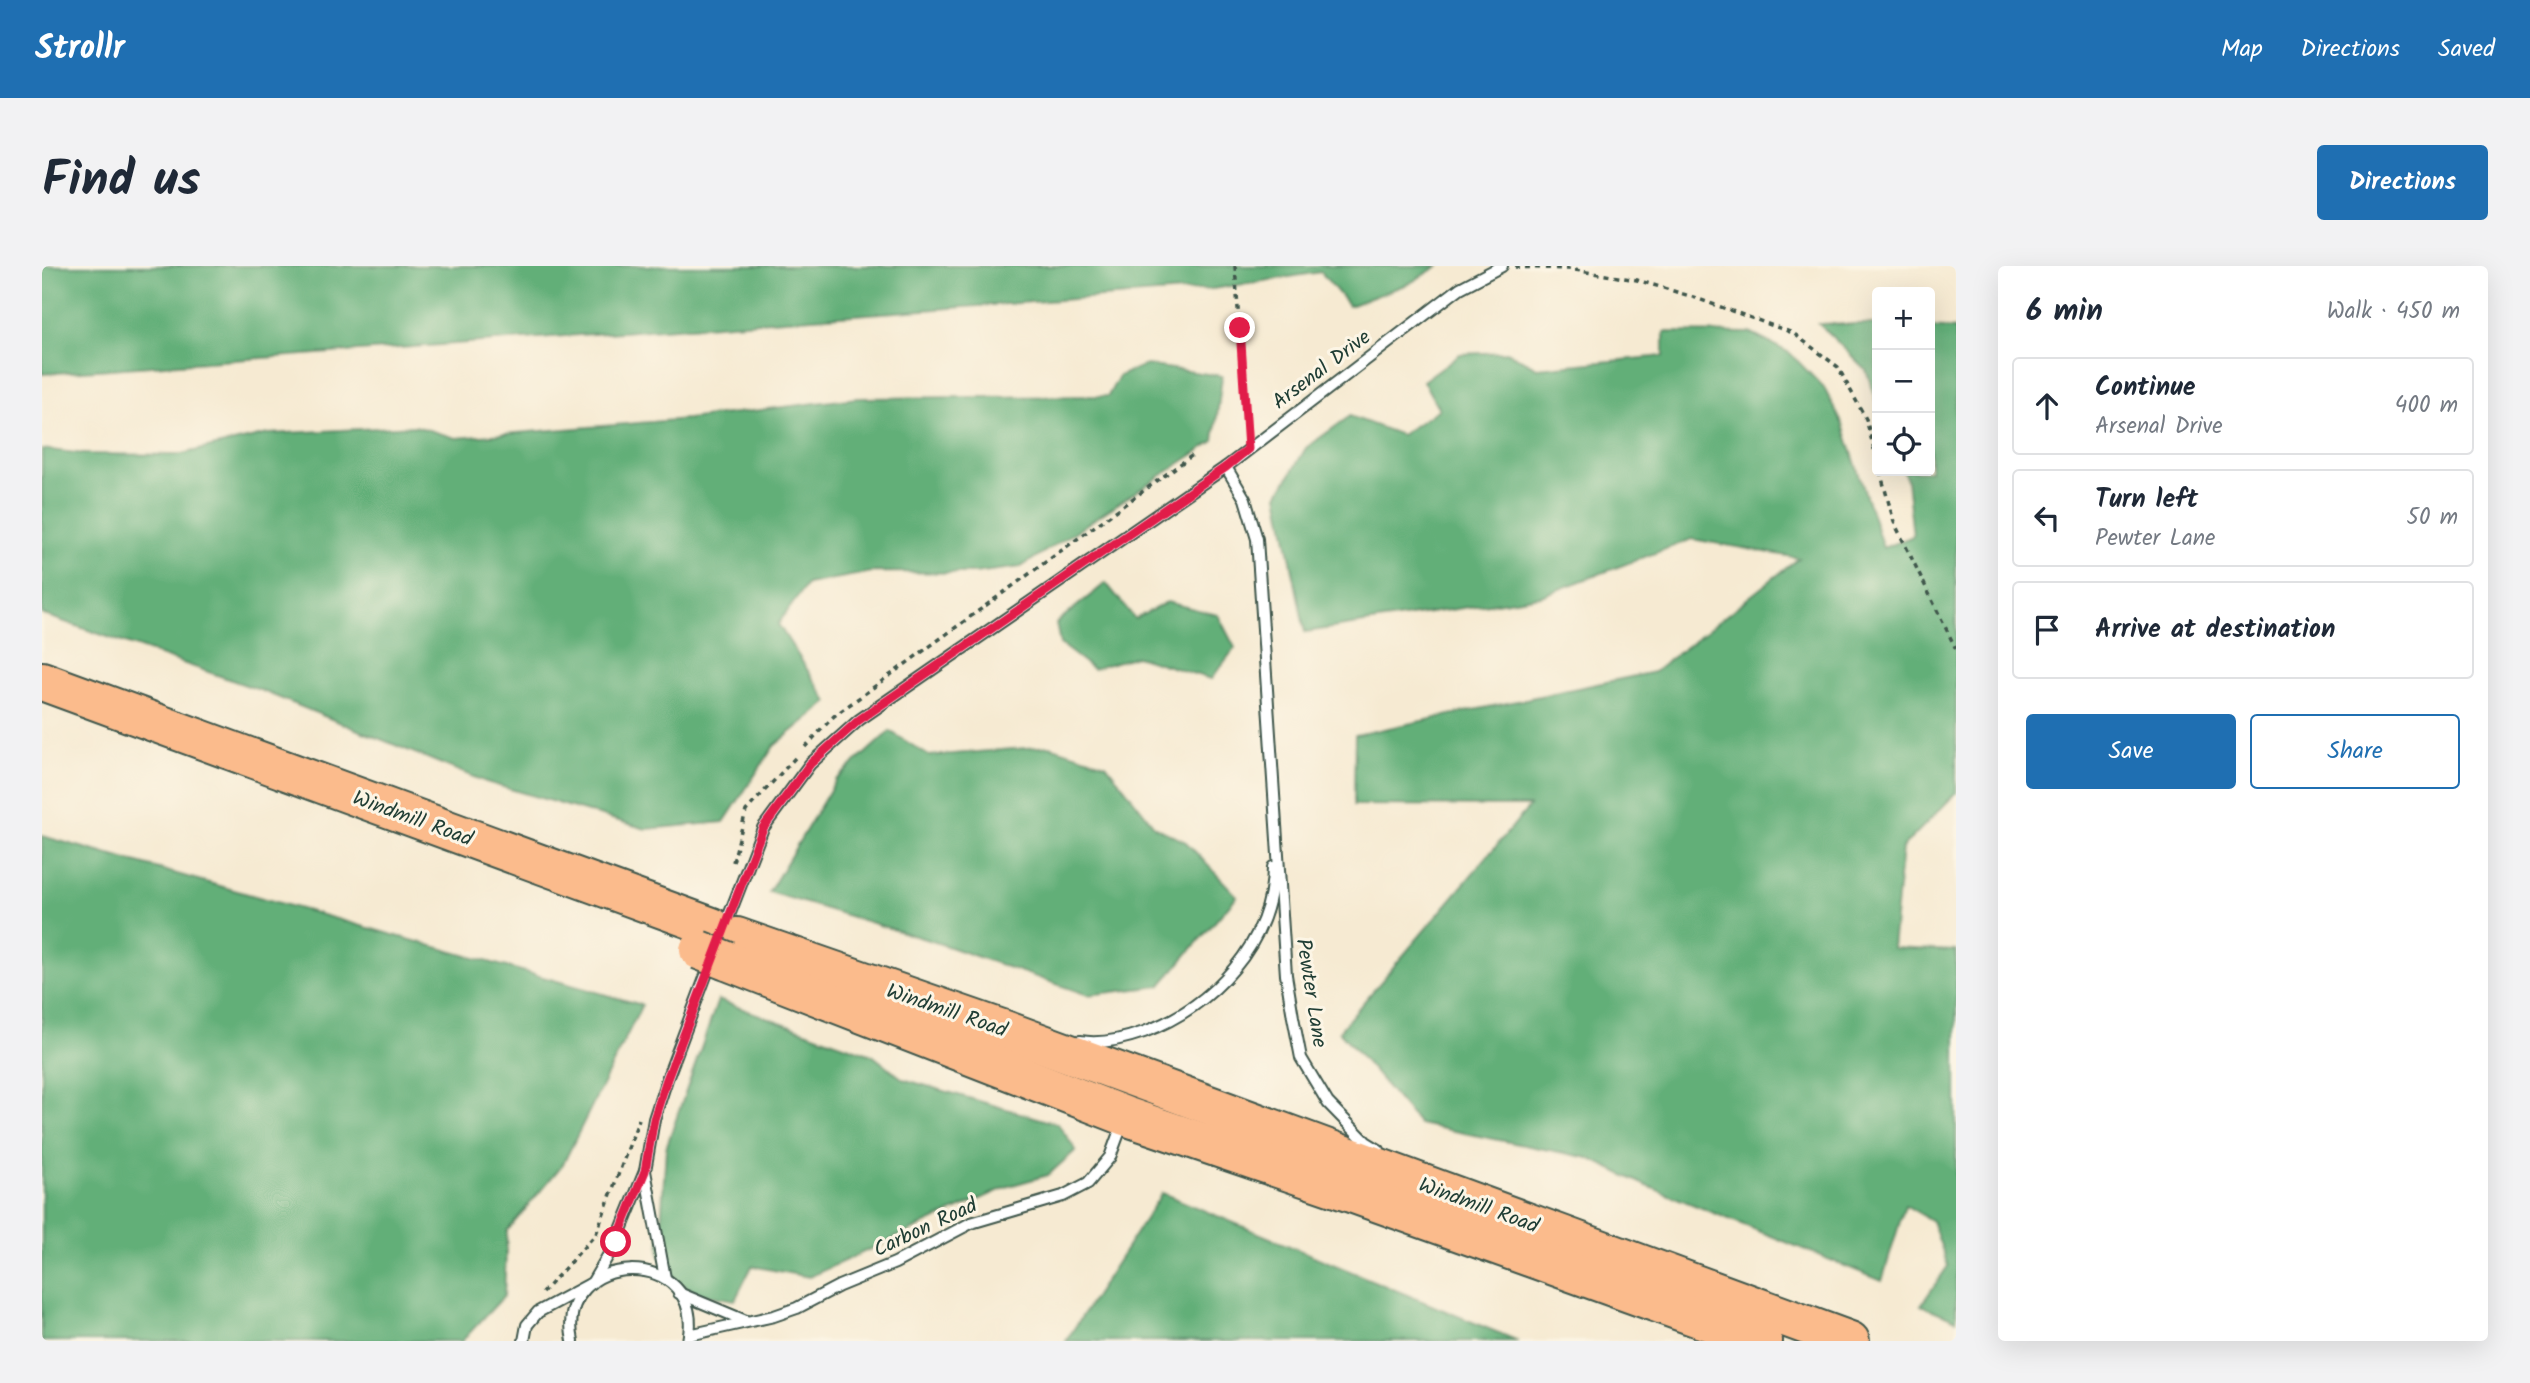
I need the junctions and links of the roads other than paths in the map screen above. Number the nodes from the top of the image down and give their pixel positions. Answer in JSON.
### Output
{"nodes":[{"id":1,"x":1502,"y":266,"type":"edge"},
{"id":2,"x":1226,"y":467,"type":"junction"},
{"id":3,"x":42,"y":681,"type":"edge"},
{"id":4,"x":42,"y":704,"type":"edge"},
{"id":5,"x":1274,"y":783,"type":"junction"},
{"id":6,"x":719,"y":944,"type":"junction"},
{"id":7,"x":894,"y":991,"type":"junction"},
{"id":8,"x":1125,"y":1116,"type":"junction"},
{"id":9,"x":1388,"y":1156,"type":"dead end"},
{"id":10,"x":1400,"y":1163,"type":"dead end"},
{"id":11,"x":645,"y":1171,"type":"junction"},
{"id":12,"x":1595,"y":1248,"type":"junction"},
{"id":13,"x":665,"y":1278,"type":"junction"},
{"id":14,"x":592,"y":1283,"type":"junction"},
{"id":15,"x":679,"y":1293,"type":"junction"},
{"id":16,"x":746,"y":1321,"type":"junction"},
{"id":17,"x":689,"y":1338,"type":"edge"},
{"id":18,"x":524,"y":1341,"type":"edge"},
{"id":19,"x":573,"y":1341,"type":"edge"},
{"id":20,"x":1763,"y":1341,"type":"edge"},
{"id":21,"x":1850,"y":1341,"type":"edge"}],
"edges":[{"from":1,"to":2,"type":"lane","name":"Arsenal Drive"},
{"from":2,"to":5,"type":"lane","name":"Pewter Lane"},
{"from":2,"to":11,"type":"lane","name":"Arsenal Drive"},
{"from":3,"to":6,"type":"highway","name":"Windmill Road"},
{"from":4,"to":6,"type":"highway","name":"Windmill Road"},
{"from":5,"to":7,"type":"lane","name":"Pewter Lane"},
{"from":5,"to":9,"type":"lane","name":"Pewter Lane"},
{"from":6,"to":7,"type":"highway","name":"Windmill Road"},
{"from":6,"to":8,"type":"highway","name":"Windmill Road"},
{"from":7,"to":12,"type":"highway","name":"Windmill Road"},
{"from":8,"to":16,"type":"lane","name":"Carbon Road"},
{"from":8,"to":20,"type":"highway","name":"Windmill Road"},
{"from":10,"to":12,"type":"lane"},
{"from":11,"to":13,"type":"lane","name":"Arsenal Drive"},
{"from":11,"to":14,"type":"lane","name":"Arsenal Drive"},
{"from":12,"to":21,"type":"highway","name":"Windmill Road"},
{"from":13,"to":14,"type":"lane"},
{"from":13,"to":15,"type":"lane"},
{"from":14,"to":18,"type":"lane"},
{"from":14,"to":19,"type":"lane","name":"Arsenal Drive"},
{"from":15,"to":16,"type":"lane"},
{"from":15,"to":17,"type":"lane"},
{"from":16,"to":17,"type":"lane","name":"Carbon Road"}]}
